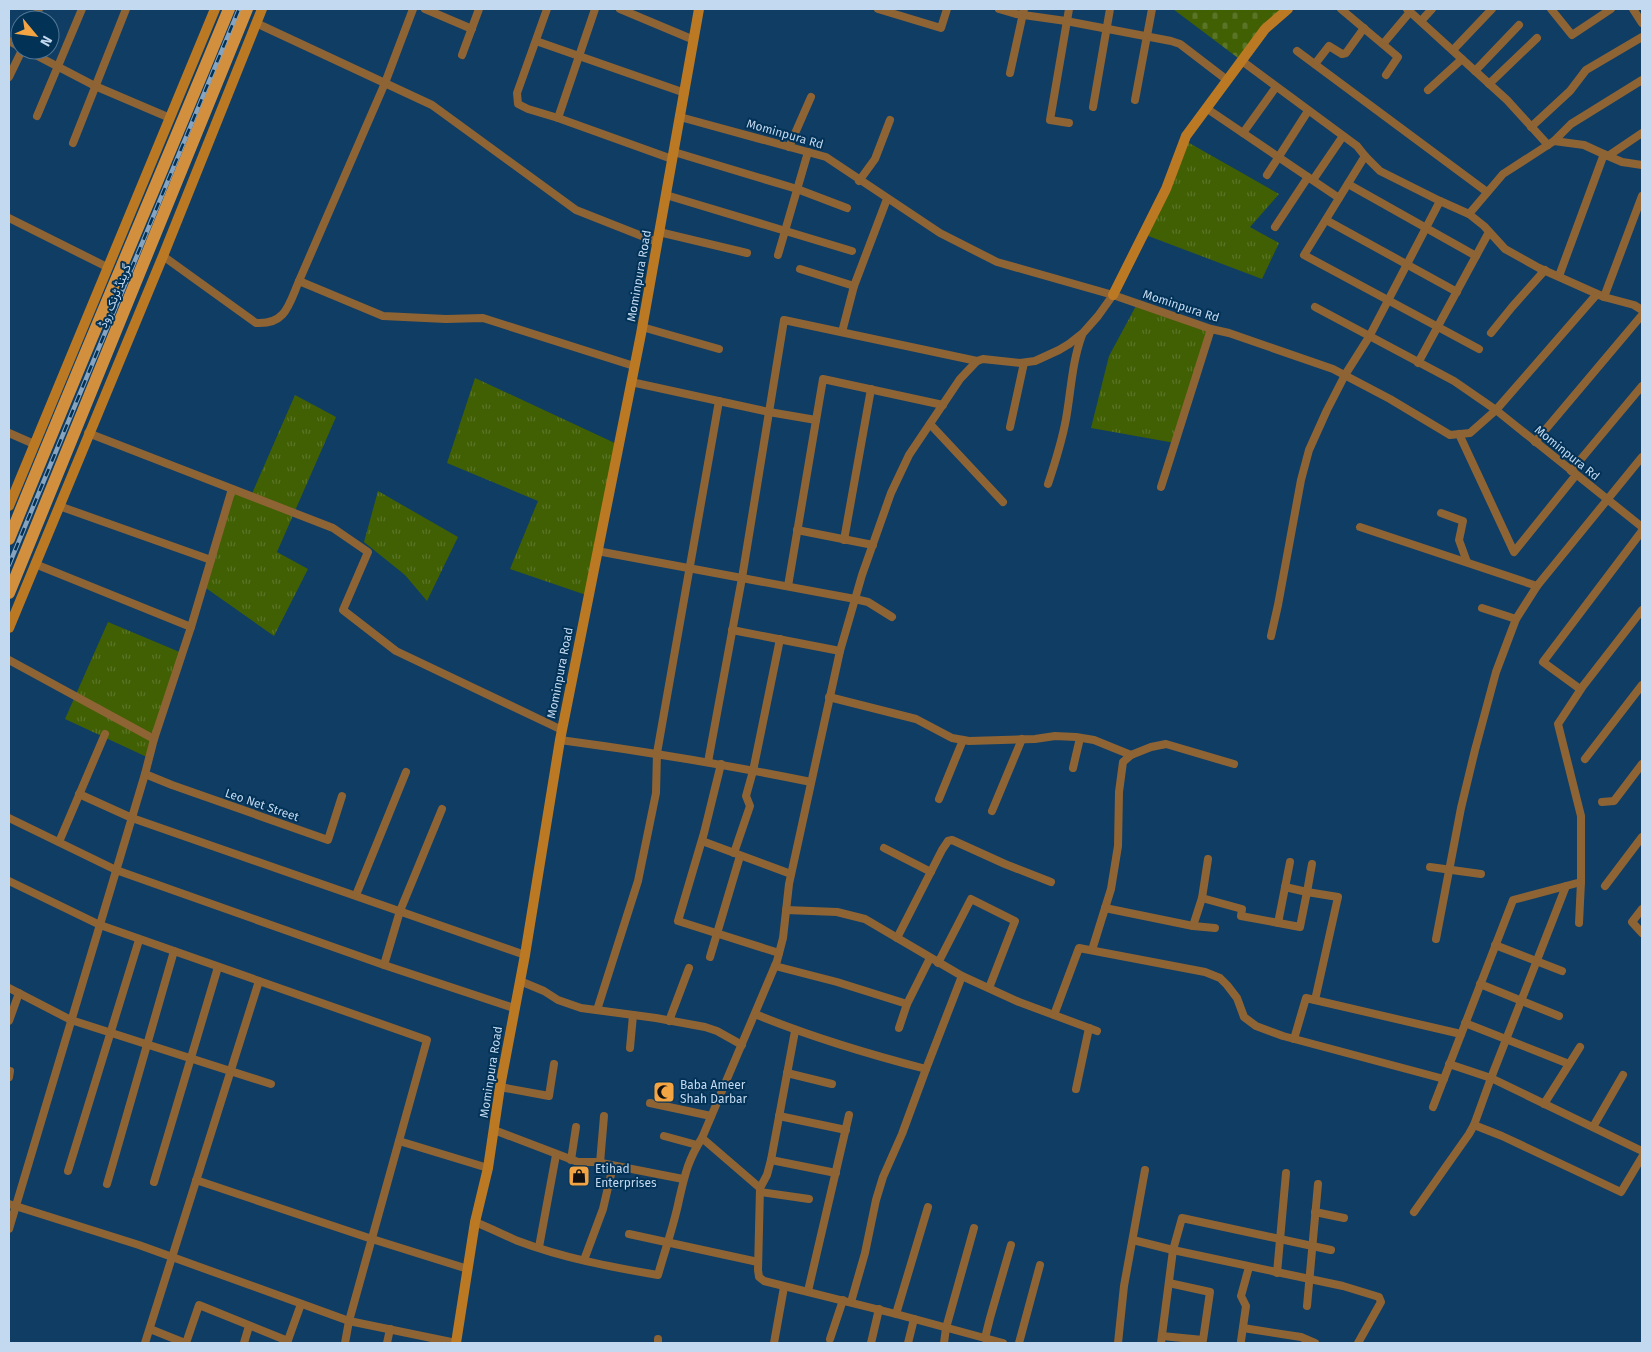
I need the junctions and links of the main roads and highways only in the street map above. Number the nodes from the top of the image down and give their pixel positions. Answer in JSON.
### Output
{"nodes":[{"id":1,"x":229,"y":9,"type":"edge"},
{"id":2,"x":247,"y":9,"type":"edge"},
{"id":3,"x":60,"y":398,"type":"junction"},
{"id":4,"x":84,"y":408,"type":"junction"},
{"id":5,"x":10,"y":534,"type":"edge"},
{"id":6,"x":9,"y":593,"type":"edge"}],
"edges":[{"from":1,"to":3,"type":"main road","name":"گرینڈ ٹرنک روڈ"},
{"from":2,"to":4,"type":"main road","name":"گرینڈ ٹرنک روڈ"},
{"from":3,"to":4,"type":"main road"},
{"from":3,"to":5,"type":"main road","name":"گرینڈ ٹرنک روڈ"},
{"from":4,"to":6,"type":"main road","name":"گرینڈ ٹرنک روڈ"}]}
